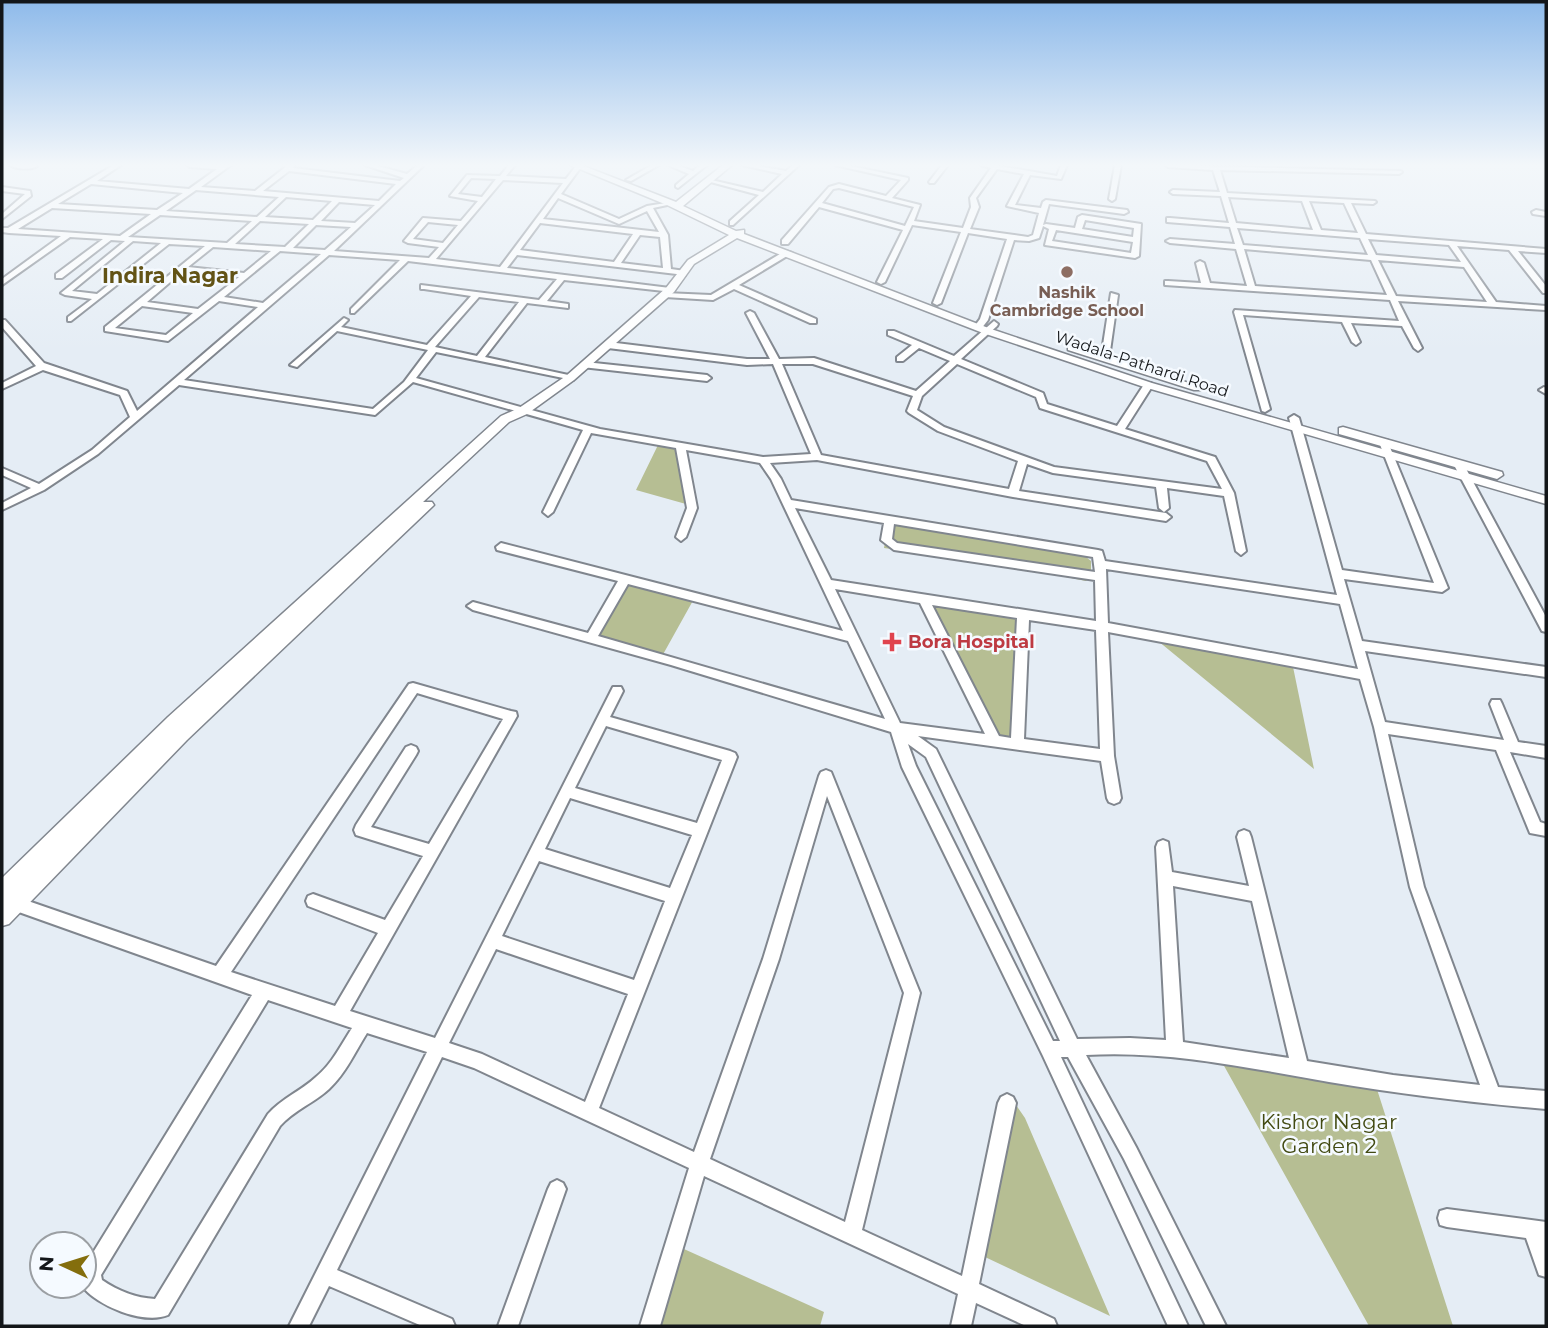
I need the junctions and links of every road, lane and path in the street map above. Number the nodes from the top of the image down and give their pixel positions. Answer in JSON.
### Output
{"nodes":[{"id":1,"x":137,"y":227,"type":"edge"},
{"id":2,"x":249,"y":227,"type":"edge"},
{"id":3,"x":309,"y":227,"type":"edge"},
{"id":4,"x":356,"y":227,"type":"edge"},
{"id":5,"x":420,"y":227,"type":"edge"},
{"id":6,"x":460,"y":227,"type":"edge"},
{"id":7,"x":533,"y":227,"type":"edge"},
{"id":8,"x":597,"y":227,"type":"edge"},
{"id":9,"x":660,"y":227,"type":"edge"},
{"id":10,"x":733,"y":227,"type":"edge"},
{"id":11,"x":801,"y":227,"type":"edge"},
{"id":12,"x":909,"y":227,"type":"edge"},
{"id":13,"x":923,"y":227,"type":"edge"},
{"id":14,"x":967,"y":227,"type":"edge"},
{"id":15,"x":1038,"y":227,"type":"edge"},
{"id":16,"x":1053,"y":227,"type":"joint"},
{"id":17,"x":1079,"y":227,"type":"edge"},
{"id":18,"x":1138,"y":227,"type":"edge"},
{"id":19,"x":1234,"y":227,"type":"edge"},
{"id":20,"x":1265,"y":227,"type":"edge"},
{"id":21,"x":1316,"y":227,"type":"edge"},
{"id":22,"x":1358,"y":227,"type":"edge"},
{"id":23,"x":607,"y":228,"type":"joint"},
{"id":24,"x":738,"y":229,"type":"junction"},
{"id":25,"x":966,"y":230,"type":"junction"},
{"id":26,"x":5,"y":231,"type":"edge"},
{"id":27,"x":1078,"y":231,"type":"junction"},
{"id":28,"x":639,"y":232,"type":"junction"},
{"id":29,"x":1318,"y":232,"type":"junction"},
{"id":30,"x":68,"y":235,"type":"junction"},
{"id":31,"x":664,"y":235,"type":"junction"},
{"id":32,"x":1011,"y":237,"type":"junction"},
{"id":33,"x":1363,"y":237,"type":"junction"},
{"id":34,"x":109,"y":238,"type":"junction"},
{"id":35,"x":120,"y":239,"type":"junction"},
{"id":36,"x":131,"y":240,"type":"junction"},
{"id":37,"x":1137,"y":240,"type":"junction"},
{"id":38,"x":1170,"y":241,"type":"dead end"},
{"id":39,"x":167,"y":242,"type":"junction"},
{"id":40,"x":1452,"y":244,"type":"junction"},
{"id":41,"x":211,"y":245,"type":"junction"},
{"id":42,"x":444,"y":245,"type":"junction"},
{"id":43,"x":228,"y":246,"type":"junction"},
{"id":44,"x":787,"y":247,"type":"junction"},
{"id":45,"x":1240,"y":247,"type":"junction"},
{"id":46,"x":278,"y":248,"type":"junction"},
{"id":47,"x":288,"y":249,"type":"junction"},
{"id":48,"x":1512,"y":249,"type":"junction"},
{"id":49,"x":329,"y":251,"type":"junction"},
{"id":50,"x":1546,"y":251,"type":"edge"},
{"id":51,"x":514,"y":252,"type":"junction"},
{"id":52,"x":406,"y":258,"type":"junction"},
{"id":53,"x":1373,"y":258,"type":"junction"},
{"id":54,"x":431,"y":261,"type":"junction"},
{"id":55,"x":1200,"y":263,"type":"dead end"},
{"id":56,"x":616,"y":265,"type":"junction"},
{"id":57,"x":1466,"y":265,"type":"junction"},
{"id":58,"x":182,"y":269,"type":"junction"},
{"id":59,"x":502,"y":269,"type":"junction"},
{"id":60,"x":667,"y":271,"type":"junction"},
{"id":61,"x":682,"y":273,"type":"junction"},
{"id":62,"x":245,"y":275,"type":"junction"},
{"id":63,"x":59,"y":276,"type":"dead end"},
{"id":64,"x":563,"y":276,"type":"junction"},
{"id":65,"x":881,"y":282,"type":"junction"},
{"id":66,"x":2,"y":283,"type":"edge"},
{"id":67,"x":1168,"y":283,"type":"dead end"},
{"id":68,"x":1206,"y":285,"type":"junction"},
{"id":69,"x":734,"y":286,"type":"junction"},
{"id":70,"x":424,"y":287,"type":"dead end"},
{"id":71,"x":1231,"y":287,"type":"junction"},
{"id":72,"x":1252,"y":289,"type":"junction"},
{"id":73,"x":1546,"y":291,"type":"edge"},
{"id":74,"x":668,"y":292,"type":"junction"},
{"id":75,"x":477,"y":294,"type":"junction"},
{"id":76,"x":1114,"y":295,"type":"dead end"},
{"id":77,"x":99,"y":297,"type":"junction"},
{"id":78,"x":217,"y":298,"type":"junction"},
{"id":79,"x":1390,"y":298,"type":"junction"},
{"id":80,"x":525,"y":300,"type":"junction"},
{"id":81,"x":140,"y":303,"type":"junction"},
{"id":82,"x":541,"y":303,"type":"junction"},
{"id":83,"x":937,"y":303,"type":"junction"},
{"id":84,"x":1493,"y":304,"type":"junction"},
{"id":85,"x":265,"y":306,"type":"junction"},
{"id":86,"x":565,"y":306,"type":"dead end"},
{"id":87,"x":1546,"y":308,"type":"edge"},
{"id":88,"x":354,"y":311,"type":"dead end"},
{"id":89,"x":200,"y":312,"type":"junction"},
{"id":90,"x":1238,"y":312,"type":"junction"},
{"id":91,"x":750,"y":313,"type":"dead end"},
{"id":92,"x":71,"y":319,"type":"dead end"},
{"id":93,"x":1345,"y":319,"type":"junction"},
{"id":94,"x":344,"y":320,"type":"dead end"},
{"id":95,"x":813,"y":321,"type":"dead end"},
{"id":96,"x":2,"y":322,"type":"edge"},
{"id":97,"x":1405,"y":324,"type":"junction"},
{"id":98,"x":986,"y":325,"type":"junction"},
{"id":99,"x":335,"y":328,"type":"junction"},
{"id":100,"x":891,"y":332,"type":"dead end"},
{"id":101,"x":1356,"y":342,"type":"dead end"},
{"id":102,"x":918,"y":344,"type":"junction"},
{"id":103,"x":608,"y":345,"type":"junction"},
{"id":104,"x":432,"y":348,"type":"junction"},
{"id":105,"x":1418,"y":348,"type":"dead end"},
{"id":106,"x":1105,"y":358,"type":"junction"},
{"id":107,"x":480,"y":359,"type":"junction"},
{"id":108,"x":900,"y":359,"type":"dead end"},
{"id":109,"x":955,"y":360,"type":"junction"},
{"id":110,"x":777,"y":363,"type":"junction"},
{"id":111,"x":293,"y":365,"type":"dead end"},
{"id":112,"x":585,"y":365,"type":"junction"},
{"id":113,"x":44,"y":366,"type":"junction"},
{"id":114,"x":570,"y":378,"type":"junction"},
{"id":115,"x":707,"y":378,"type":"dead end"},
{"id":116,"x":411,"y":379,"type":"junction"},
{"id":117,"x":177,"y":382,"type":"junction"},
{"id":118,"x":1148,"y":385,"type":"junction"},
{"id":119,"x":2,"y":386,"type":"edge"},
{"id":120,"x":918,"y":395,"type":"junction"},
{"id":121,"x":1265,"y":409,"type":"junction"},
{"id":122,"x":523,"y":411,"type":"junction"},
{"id":123,"x":135,"y":418,"type":"junction"},
{"id":124,"x":1296,"y":423,"type":"junction"},
{"id":125,"x":588,"y":429,"type":"junction"},
{"id":126,"x":1120,"y":430,"type":"junction"},
{"id":127,"x":1384,"y":442,"type":"junction"},
{"id":128,"x":680,"y":446,"type":"junction"},
{"id":129,"x":1389,"y":455,"type":"junction"},
{"id":130,"x":817,"y":457,"type":"junction"},
{"id":131,"x":1024,"y":459,"type":"junction"},
{"id":132,"x":763,"y":460,"type":"junction"},
{"id":133,"x":1459,"y":465,"type":"junction"},
{"id":134,"x":2,"y":471,"type":"edge"},
{"id":135,"x":1466,"y":478,"type":"junction"},
{"id":136,"x":1161,"y":484,"type":"junction"},
{"id":137,"x":40,"y":488,"type":"junction"},
{"id":138,"x":1546,"y":489,"type":"edge"},
{"id":139,"x":1229,"y":493,"type":"junction"},
{"id":140,"x":1013,"y":494,"type":"junction"},
{"id":141,"x":1546,"y":500,"type":"edge"},
{"id":142,"x":787,"y":503,"type":"junction"},
{"id":143,"x":2,"y":507,"type":"edge"},
{"id":144,"x":548,"y":512,"type":"dead end"},
{"id":145,"x":890,"y":520,"type":"junction"},
{"id":146,"x":681,"y":537,"type":"dead end"},
{"id":147,"x":501,"y":547,"type":"dead end"},
{"id":148,"x":1241,"y":551,"type":"dead end"},
{"id":149,"x":1100,"y":570,"type":"junction"},
{"id":150,"x":1338,"y":574,"type":"junction"},
{"id":151,"x":625,"y":579,"type":"junction"},
{"id":152,"x":827,"y":584,"type":"junction"},
{"id":153,"x":924,"y":600,"type":"junction"},
{"id":154,"x":1344,"y":600,"type":"junction"},
{"id":155,"x":473,"y":607,"type":"dead end"},
{"id":156,"x":1023,"y":615,"type":"junction"},
{"id":157,"x":1104,"y":628,"type":"junction"},
{"id":158,"x":1546,"y":628,"type":"edge"},
{"id":159,"x":591,"y":638,"type":"junction"},
{"id":160,"x":853,"y":638,"type":"junction"},
{"id":161,"x":1357,"y":645,"type":"junction"},
{"id":162,"x":1546,"y":672,"type":"edge"},
{"id":163,"x":1365,"y":675,"type":"junction"},
{"id":164,"x":417,"y":689,"type":"joint"},
{"id":165,"x":617,"y":691,"type":"dead end"},
{"id":166,"x":1496,"y":704,"type":"dead end"},
{"id":167,"x":602,"y":720,"type":"junction"},
{"id":168,"x":1380,"y":727,"type":"junction"},
{"id":169,"x":896,"y":728,"type":"junction"},
{"id":170,"x":994,"y":740,"type":"junction"},
{"id":171,"x":1017,"y":744,"type":"junction"},
{"id":172,"x":1507,"y":747,"type":"junction"},
{"id":173,"x":411,"y":751,"type":"dead end"},
{"id":174,"x":1546,"y":752,"type":"edge"},
{"id":175,"x":1107,"y":756,"type":"junction"},
{"id":176,"x":566,"y":791,"type":"junction"},
{"id":177,"x":1115,"y":797,"type":"dead end"},
{"id":178,"x":1546,"y":830,"type":"edge"},
{"id":179,"x":701,"y":831,"type":"junction"},
{"id":180,"x":1244,"y":837,"type":"dead end"},
{"id":181,"x":1163,"y":846,"type":"dead end"},
{"id":182,"x":433,"y":852,"type":"junction"},
{"id":183,"x":535,"y":853,"type":"junction"},
{"id":184,"x":1165,"y":878,"type":"junction"},
{"id":185,"x":1257,"y":895,"type":"junction"},
{"id":186,"x":675,"y":897,"type":"junction"},
{"id":187,"x":6,"y":898,"type":"edge"},
{"id":188,"x":313,"y":901,"type":"dead end"},
{"id":189,"x":2,"y":917,"type":"edge"},
{"id":190,"x":388,"y":929,"type":"junction"},
{"id":191,"x":491,"y":940,"type":"junction"},
{"id":192,"x":220,"y":975,"type":"junction"},
{"id":193,"x":638,"y":989,"type":"junction"},
{"id":194,"x":264,"y":991,"type":"junction"},
{"id":195,"x":339,"y":1015,"type":"junction"},
{"id":196,"x":364,"y":1023,"type":"junction"},
{"id":197,"x":437,"y":1045,"type":"junction"},
{"id":198,"x":1072,"y":1047,"type":"junction"},
{"id":199,"x":1175,"y":1048,"type":"junction"},
{"id":200,"x":1049,"y":1050,"type":"junction"},
{"id":201,"x":1300,"y":1068,"type":"junction"},
{"id":202,"x":1492,"y":1094,"type":"junction"},
{"id":203,"x":1546,"y":1100,"type":"edge"},
{"id":204,"x":1007,"y":1103,"type":"dead end"},
{"id":205,"x":589,"y":1112,"type":"junction"},
{"id":206,"x":699,"y":1164,"type":"junction"},
{"id":207,"x":557,"y":1189,"type":"dead end"},
{"id":208,"x":1447,"y":1218,"type":"dead end"},
{"id":209,"x":1539,"y":1230,"type":"edge"},
{"id":210,"x":851,"y":1235,"type":"junction"},
{"id":211,"x":1546,"y":1268,"type":"edge"},
{"id":212,"x":326,"y":1275,"type":"junction"},
{"id":213,"x":968,"y":1290,"type":"junction"},
{"id":214,"x":299,"y":1326,"type":"edge"},
{"id":215,"x":445,"y":1326,"type":"edge"},
{"id":216,"x":508,"y":1326,"type":"edge"},
{"id":217,"x":650,"y":1326,"type":"edge"},
{"id":218,"x":961,"y":1326,"type":"edge"},
{"id":219,"x":1047,"y":1326,"type":"edge"},
{"id":220,"x":1178,"y":1326,"type":"edge"},
{"id":221,"x":1216,"y":1326,"type":"edge"}],
"edges":[{"from":1,"to":35,"type":"street"},
{"from":2,"to":43,"type":"street"},
{"from":3,"to":47,"type":"street"},
{"from":4,"to":49,"type":"street"},
{"from":5,"to":42,"type":"street"},
{"from":6,"to":42,"type":"street"},
{"from":7,"to":51,"type":"street"},
{"from":8,"to":23,"type":"street"},
{"from":9,"to":31,"type":"street"},
{"from":10,"to":24,"type":"main road","name":"Wadala-Pathardi Road"},
{"from":11,"to":44,"type":"street"},
{"from":12,"to":65,"type":"street"},
{"from":13,"to":25,"type":"street"},
{"from":14,"to":25,"type":"street"},
{"from":15,"to":32,"type":"street"},
{"from":16,"to":27,"type":"street"},
{"from":16,"to":37,"type":"street"},
{"from":17,"to":27,"type":"street"},
{"from":18,"to":37,"type":"street"},
{"from":19,"to":45,"type":"street"},
{"from":20,"to":29,"type":"street"},
{"from":21,"to":29,"type":"street"},
{"from":22,"to":33,"type":"street"},
{"from":23,"to":28,"type":"street"},
{"from":24,"to":44,"type":"main road","name":"Wadala-Pathardi Road"},
{"from":24,"to":61,"type":"main road"},
{"from":25,"to":32,"type":"street"},
{"from":25,"to":83,"type":"street"},
{"from":26,"to":30,"type":"street"},
{"from":27,"to":37,"type":"street"},
{"from":28,"to":31,"type":"street"},
{"from":28,"to":56,"type":"street"},
{"from":29,"to":33,"type":"street"},
{"from":30,"to":34,"type":"street"},
{"from":30,"to":66,"type":"street"},
{"from":31,"to":60,"type":"street"},
{"from":32,"to":98,"type":"street"},
{"from":33,"to":40,"type":"street"},
{"from":33,"to":53,"type":"street"},
{"from":34,"to":35,"type":"street"},
{"from":34,"to":63,"type":"street"},
{"from":35,"to":36,"type":"street"},
{"from":36,"to":39,"type":"street"},
{"from":36,"to":77,"type":"street"},
{"from":38,"to":45,"type":"street"},
{"from":39,"to":41,"type":"street"},
{"from":39,"to":77,"type":"street"},
{"from":40,"to":48,"type":"street"},
{"from":40,"to":57,"type":"street"},
{"from":41,"to":43,"type":"street"},
{"from":41,"to":58,"type":"street"},
{"from":42,"to":54,"type":"street"},
{"from":43,"to":46,"type":"street"},
{"from":44,"to":65,"type":"main road","name":"Wadala-Pathardi Road"},
{"from":44,"to":69,"type":"street"},
{"from":44,"to":98,"type":"main road","name":"Wadala-Pathardi Road"},
{"from":45,"to":53,"type":"street"},
{"from":45,"to":72,"type":"street"},
{"from":46,"to":47,"type":"street"},
{"from":46,"to":62,"type":"street"},
{"from":47,"to":49,"type":"street"},
{"from":48,"to":50,"type":"street"},
{"from":48,"to":73,"type":"street"},
{"from":49,"to":52,"type":"street"},
{"from":49,"to":85,"type":"street"},
{"from":51,"to":56,"type":"street"},
{"from":51,"to":59,"type":"street"},
{"from":52,"to":54,"type":"street"},
{"from":52,"to":88,"type":"street"},
{"from":53,"to":57,"type":"street"},
{"from":53,"to":79,"type":"street"},
{"from":54,"to":59,"type":"street"},
{"from":55,"to":68,"type":"street"},
{"from":56,"to":60,"type":"street"},
{"from":57,"to":84,"type":"street"},
{"from":58,"to":62,"type":"street"},
{"from":58,"to":81,"type":"street"},
{"from":59,"to":64,"type":"street"},
{"from":60,"to":61,"type":"street"},
{"from":61,"to":74,"type":"main road"},
{"from":62,"to":78,"type":"street"},
{"from":64,"to":74,"type":"street"},
{"from":64,"to":82,"type":"street"},
{"from":65,"to":83,"type":"main road","name":"Wadala-Pathardi Road"},
{"from":67,"to":68,"type":"street"},
{"from":68,"to":71,"type":"street"},
{"from":69,"to":74,"type":"street"},
{"from":69,"to":95,"type":"street"},
{"from":70,"to":75,"type":"street"},
{"from":71,"to":72,"type":"street"},
{"from":71,"to":90,"type":"street"},
{"from":72,"to":79,"type":"street"},
{"from":74,"to":103,"type":"main road"},
{"from":75,"to":80,"type":"street"},
{"from":75,"to":104,"type":"street"},
{"from":76,"to":106,"type":"street"},
{"from":77,"to":92,"type":"street"},
{"from":78,"to":85,"type":"street"},
{"from":78,"to":89,"type":"street"},
{"from":79,"to":84,"type":"street"},
{"from":79,"to":97,"type":"street"},
{"from":80,"to":82,"type":"street"},
{"from":80,"to":107,"type":"street"},
{"from":81,"to":89,"type":"street"},
{"from":81,"to":89,"type":"street"},
{"from":82,"to":86,"type":"street"},
{"from":83,"to":98,"type":"main road","name":"Wadala-Pathardi Road"},
{"from":84,"to":87,"type":"street"},
{"from":85,"to":117,"type":"street"},
{"from":90,"to":93,"type":"street"},
{"from":90,"to":121,"type":"street"},
{"from":91,"to":110,"type":"street"},
{"from":93,"to":97,"type":"street"},
{"from":93,"to":101,"type":"street"},
{"from":94,"to":99,"type":"street"},
{"from":96,"to":113,"type":"street"},
{"from":97,"to":105,"type":"street"},
{"from":98,"to":106,"type":"main road","name":"Wadala-Pathardi Road"},
{"from":98,"to":109,"type":"street"},
{"from":98,"to":118,"type":"main road","name":"Wadala-Pathardi Road"},
{"from":99,"to":104,"type":"street"},
{"from":99,"to":111,"type":"street"},
{"from":100,"to":102,"type":"street"},
{"from":102,"to":108,"type":"street"},
{"from":102,"to":109,"type":"street"},
{"from":103,"to":110,"type":"street"},
{"from":103,"to":112,"type":"main road"},
{"from":104,"to":107,"type":"street"},
{"from":104,"to":116,"type":"street"},
{"from":106,"to":121,"type":"main road","name":"Wadala-Pathardi Road"},
{"from":107,"to":114,"type":"street"},
{"from":109,"to":120,"type":"street"},
{"from":109,"to":126,"type":"street"},
{"from":110,"to":120,"type":"street"},
{"from":110,"to":130,"type":"street"},
{"from":112,"to":114,"type":"main road"},
{"from":112,"to":115,"type":"street"},
{"from":113,"to":119,"type":"street"},
{"from":113,"to":123,"type":"street"},
{"from":114,"to":122,"type":"main road"},
{"from":116,"to":117,"type":"street"},
{"from":116,"to":122,"type":"street"},
{"from":117,"to":123,"type":"street"},
{"from":118,"to":124,"type":"main road","name":"Wadala-Pathardi Road"},
{"from":118,"to":126,"type":"street"},
{"from":120,"to":131,"type":"street"},
{"from":121,"to":124,"type":"main road","name":"Wadala-Pathardi Road"},
{"from":122,"to":125,"type":"street"},
{"from":122,"to":187,"type":"main road"},
{"from":123,"to":137,"type":"street"},
{"from":124,"to":127,"type":"main road","name":"Wadala-Pathardi Road"},
{"from":124,"to":129,"type":"main road","name":"Wadala-Pathardi Road"},
{"from":124,"to":150,"type":"street"},
{"from":125,"to":128,"type":"street"},
{"from":125,"to":144,"type":"street"},
{"from":126,"to":139,"type":"street"},
{"from":127,"to":129,"type":"street"},
{"from":127,"to":133,"type":"main road","name":"Wadala-Pathardi Road"},
{"from":128,"to":132,"type":"street"},
{"from":128,"to":146,"type":"street"},
{"from":129,"to":135,"type":"main road","name":"Wadala-Pathardi Road"},
{"from":129,"to":150,"type":"street"},
{"from":130,"to":132,"type":"street"},
{"from":130,"to":140,"type":"street"},
{"from":131,"to":136,"type":"street"},
{"from":131,"to":140,"type":"street"},
{"from":132,"to":142,"type":"street"},
{"from":133,"to":135,"type":"street"},
{"from":133,"to":138,"type":"main road","name":"Wadala-Pathardi Road"},
{"from":134,"to":137,"type":"street"},
{"from":135,"to":141,"type":"main road","name":"Wadala-Pathardi Road"},
{"from":135,"to":158,"type":"street"},
{"from":136,"to":139,"type":"street"},
{"from":136,"to":140,"type":"street"},
{"from":137,"to":143,"type":"street"},
{"from":139,"to":148,"type":"street"},
{"from":142,"to":145,"type":"street"},
{"from":142,"to":152,"type":"street"},
{"from":145,"to":149,"type":"street"},
{"from":145,"to":149,"type":"street"},
{"from":147,"to":151,"type":"street"},
{"from":149,"to":154,"type":"street"},
{"from":149,"to":157,"type":"street"},
{"from":150,"to":154,"type":"street"},
{"from":151,"to":159,"type":"street"},
{"from":151,"to":160,"type":"street"},
{"from":152,"to":153,"type":"street"},
{"from":152,"to":160,"type":"street"},
{"from":153,"to":156,"type":"street"},
{"from":153,"to":170,"type":"street"},
{"from":154,"to":161,"type":"street"},
{"from":155,"to":159,"type":"street"},
{"from":156,"to":157,"type":"street"},
{"from":156,"to":171,"type":"street"},
{"from":157,"to":163,"type":"street"},
{"from":157,"to":175,"type":"street"},
{"from":159,"to":169,"type":"street"},
{"from":160,"to":169,"type":"street"},
{"from":161,"to":162,"type":"street"},
{"from":161,"to":163,"type":"street"},
{"from":163,"to":168,"type":"street"},
{"from":164,"to":182,"type":"street"},
{"from":164,"to":192,"type":"street"},
{"from":165,"to":167,"type":"street"},
{"from":166,"to":172,"type":"street"},
{"from":167,"to":176,"type":"street"},
{"from":167,"to":179,"type":"street"},
{"from":168,"to":172,"type":"street"},
{"from":168,"to":202,"type":"street"},
{"from":169,"to":170,"type":"street"},
{"from":169,"to":198,"type":"street"},
{"from":169,"to":200,"type":"street"},
{"from":170,"to":171,"type":"street"},
{"from":171,"to":175,"type":"street"},
{"from":172,"to":174,"type":"street"},
{"from":172,"to":178,"type":"street"},
{"from":173,"to":182,"type":"street"},
{"from":175,"to":177,"type":"street"},
{"from":176,"to":179,"type":"street"},
{"from":176,"to":183,"type":"street"},
{"from":179,"to":186,"type":"street"},
{"from":180,"to":185,"type":"street"},
{"from":181,"to":184,"type":"street"},
{"from":182,"to":190,"type":"street"},
{"from":183,"to":186,"type":"street"},
{"from":183,"to":191,"type":"street"},
{"from":184,"to":185,"type":"street"},
{"from":184,"to":199,"type":"street"},
{"from":185,"to":201,"type":"street"},
{"from":186,"to":193,"type":"street"},
{"from":187,"to":189,"type":"main road"},
{"from":187,"to":192,"type":"street"},
{"from":188,"to":190,"type":"street"},
{"from":190,"to":195,"type":"street"},
{"from":191,"to":193,"type":"street"},
{"from":191,"to":197,"type":"street"},
{"from":192,"to":194,"type":"street"},
{"from":193,"to":205,"type":"street"},
{"from":194,"to":195,"type":"street"},
{"from":194,"to":196,"type":"street"},
{"from":195,"to":196,"type":"street"},
{"from":196,"to":197,"type":"street"},
{"from":197,"to":205,"type":"street"},
{"from":197,"to":212,"type":"street"},
{"from":198,"to":199,"type":"street"},
{"from":198,"to":200,"type":"street"},
{"from":198,"to":221,"type":"street"},
{"from":199,"to":201,"type":"street"},
{"from":200,"to":220,"type":"street"},
{"from":201,"to":202,"type":"street"},
{"from":202,"to":203,"type":"street"},
{"from":204,"to":213,"type":"street"},
{"from":205,"to":206,"type":"street"},
{"from":206,"to":210,"type":"street"},
{"from":206,"to":210,"type":"street"},
{"from":206,"to":217,"type":"street"},
{"from":207,"to":216,"type":"street"},
{"from":208,"to":209,"type":"street"},
{"from":209,"to":211,"type":"street"},
{"from":210,"to":213,"type":"street"},
{"from":212,"to":214,"type":"street"},
{"from":212,"to":215,"type":"street"},
{"from":213,"to":218,"type":"street"},
{"from":213,"to":219,"type":"street"}]}
